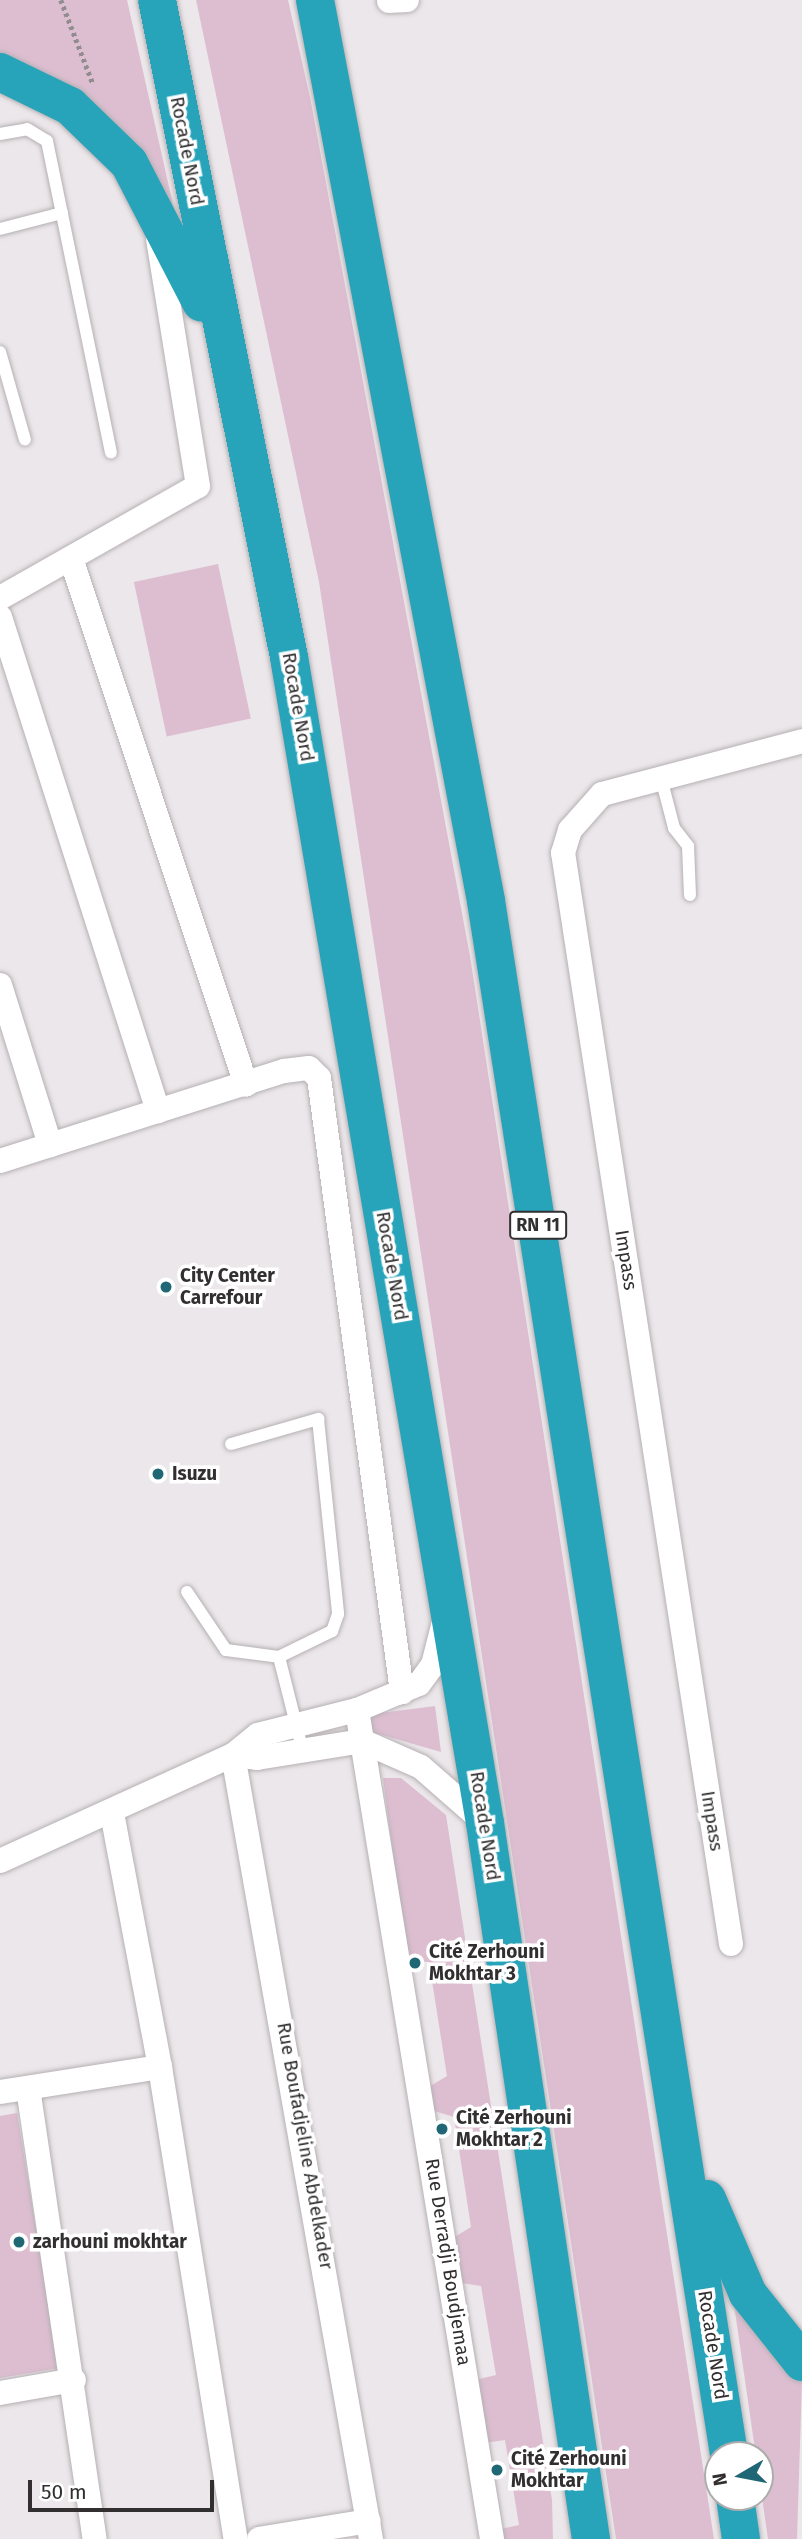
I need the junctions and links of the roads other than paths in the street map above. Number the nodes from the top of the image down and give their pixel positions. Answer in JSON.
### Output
{"nodes":[{"id":1,"x":157,"y":0,"type":"edge"},
{"id":2,"x":316,"y":0,"type":"edge"},
{"id":3,"x":407,"y":0,"type":"edge"},
{"id":4,"x":389,"y":1,"type":"edge"},
{"id":5,"x":0,"y":72,"type":"edge"},
{"id":6,"x":0,"y":134,"type":"edge"},
{"id":7,"x":146,"y":189,"type":"junction"},
{"id":8,"x":62,"y":213,"type":"junction"},
{"id":9,"x":0,"y":229,"type":"edge"},
{"id":10,"x":0,"y":352,"type":"edge"},
{"id":11,"x":233,"y":376,"type":"junction"},
{"id":12,"x":25,"y":440,"type":"dead end"},
{"id":13,"x":111,"y":453,"type":"dead end"},
{"id":14,"x":71,"y":558,"type":"junction"},
{"id":15,"x":0,"y":598,"type":"edge"},
{"id":16,"x":0,"y":617,"type":"edge"},
{"id":17,"x":802,"y":741,"type":"edge"},
{"id":18,"x":661,"y":778,"type":"junction"},
{"id":19,"x":690,"y":895,"type":"dead end"},
{"id":20,"x":0,"y":985,"type":"edge"},
{"id":21,"x":246,"y":1085,"type":"junction"},
{"id":22,"x":158,"y":1111,"type":"junction"},
{"id":23,"x":51,"y":1144,"type":"junction"},
{"id":24,"x":0,"y":1161,"type":"edge"},
{"id":25,"x":231,"y":1444,"type":"dead end"},
{"id":26,"x":446,"y":1586,"type":"junction"},
{"id":27,"x":187,"y":1592,"type":"dead end"},
{"id":28,"x":279,"y":1657,"type":"junction"},
{"id":29,"x":402,"y":1692,"type":"junction"},
{"id":30,"x":357,"y":1710,"type":"junction"},
{"id":31,"x":300,"y":1722,"type":"junction"},
{"id":32,"x":362,"y":1741,"type":"junction"},
{"id":33,"x":302,"y":1748,"type":"junction"},
{"id":34,"x":233,"y":1755,"type":"junction"},
{"id":35,"x":112,"y":1813,"type":"junction"},
{"id":36,"x":485,"y":1823,"type":"junction"},
{"id":37,"x":2,"y":1861,"type":"edge"},
{"id":38,"x":731,"y":1944,"type":"dead end"},
{"id":39,"x":160,"y":2067,"type":"junction"},
{"id":40,"x":28,"y":2088,"type":"junction"},
{"id":41,"x":0,"y":2092,"type":"edge"},
{"id":42,"x":677,"y":2106,"type":"junction"},
{"id":43,"x":802,"y":2362,"type":"edge"},
{"id":44,"x":74,"y":2380,"type":"junction"},
{"id":45,"x":0,"y":2393,"type":"edge"},
{"id":46,"x":727,"y":2441,"type":"edge"},
{"id":47,"x":577,"y":2448,"type":"junction"},
{"id":48,"x":737,"y":2511,"type":"edge"},
{"id":49,"x":370,"y":2530,"type":"edge"},
{"id":50,"x":95,"y":2539,"type":"edge"},
{"id":51,"x":236,"y":2539,"type":"edge"},
{"id":52,"x":261,"y":2539,"type":"edge"},
{"id":53,"x":492,"y":2539,"type":"edge"},
{"id":54,"x":565,"y":2539,"type":"edge"},
{"id":55,"x":591,"y":2539,"type":"edge"},
{"id":56,"x":741,"y":2539,"type":"edge"}],
"edges":[{"from":1,"to":11,"type":"highway","name":"Rocade Nord"},
{"from":2,"to":42,"type":"highway","name":"Rocade Nord","number":"RN 11"},
{"from":3,"to":4,"type":"street"},
{"from":5,"to":7,"type":"highway"},
{"from":6,"to":8,"type":"lane"},
{"from":7,"to":11,"type":"highway"},
{"from":7,"to":14,"type":"street"},
{"from":8,"to":9,"type":"lane"},
{"from":8,"to":13,"type":"lane"},
{"from":10,"to":12,"type":"lane"},
{"from":11,"to":26,"type":"highway","name":"Rocade Nord"},
{"from":14,"to":15,"type":"street"},
{"from":14,"to":21,"type":"street"},
{"from":16,"to":22,"type":"street"},
{"from":17,"to":18,"type":"street","name":"Impass"},
{"from":18,"to":19,"type":"lane"},
{"from":18,"to":38,"type":"street","name":"Impass"},
{"from":20,"to":23,"type":"street"},
{"from":21,"to":22,"type":"street"},
{"from":21,"to":29,"type":"street"},
{"from":22,"to":23,"type":"street"},
{"from":23,"to":24,"type":"street"},
{"from":25,"to":28,"type":"lane"},
{"from":26,"to":29,"type":"street"},
{"from":26,"to":36,"type":"highway","name":"Rocade Nord"},
{"from":27,"to":28,"type":"lane"},
{"from":28,"to":31,"type":"lane"},
{"from":29,"to":30,"type":"street"},
{"from":30,"to":31,"type":"street"},
{"from":30,"to":32,"type":"street","name":"Rue Derradji Boudjemaa"},
{"from":31,"to":33,"type":"lane"},
{"from":31,"to":34,"type":"street"},
{"from":32,"to":33,"type":"street"},
{"from":32,"to":36,"type":"street"},
{"from":32,"to":53,"type":"street","name":"Rue Derradji Boudjemaa"},
{"from":33,"to":34,"type":"street"},
{"from":34,"to":35,"type":"street"},
{"from":34,"to":49,"type":"street","name":"Rue Boufadjeline Abdelkader"},
{"from":35,"to":37,"type":"street"},
{"from":35,"to":39,"type":"street"},
{"from":36,"to":47,"type":"highway","name":"Rocade Nord"},
{"from":39,"to":40,"type":"street"},
{"from":39,"to":51,"type":"street"},
{"from":40,"to":41,"type":"street"},
{"from":40,"to":44,"type":"street"},
{"from":42,"to":43,"type":"highway"},
{"from":42,"to":46,"type":"highway","name":"Rocade Nord","number":"RN 11"},
{"from":44,"to":45,"type":"street"},
{"from":44,"to":50,"type":"street"},
{"from":47,"to":54,"type":"highway"},
{"from":47,"to":55,"type":"highway","name":"Rocade Nord"},
{"from":48,"to":56,"type":"highway"},
{"from":49,"to":52,"type":"street"}]}
